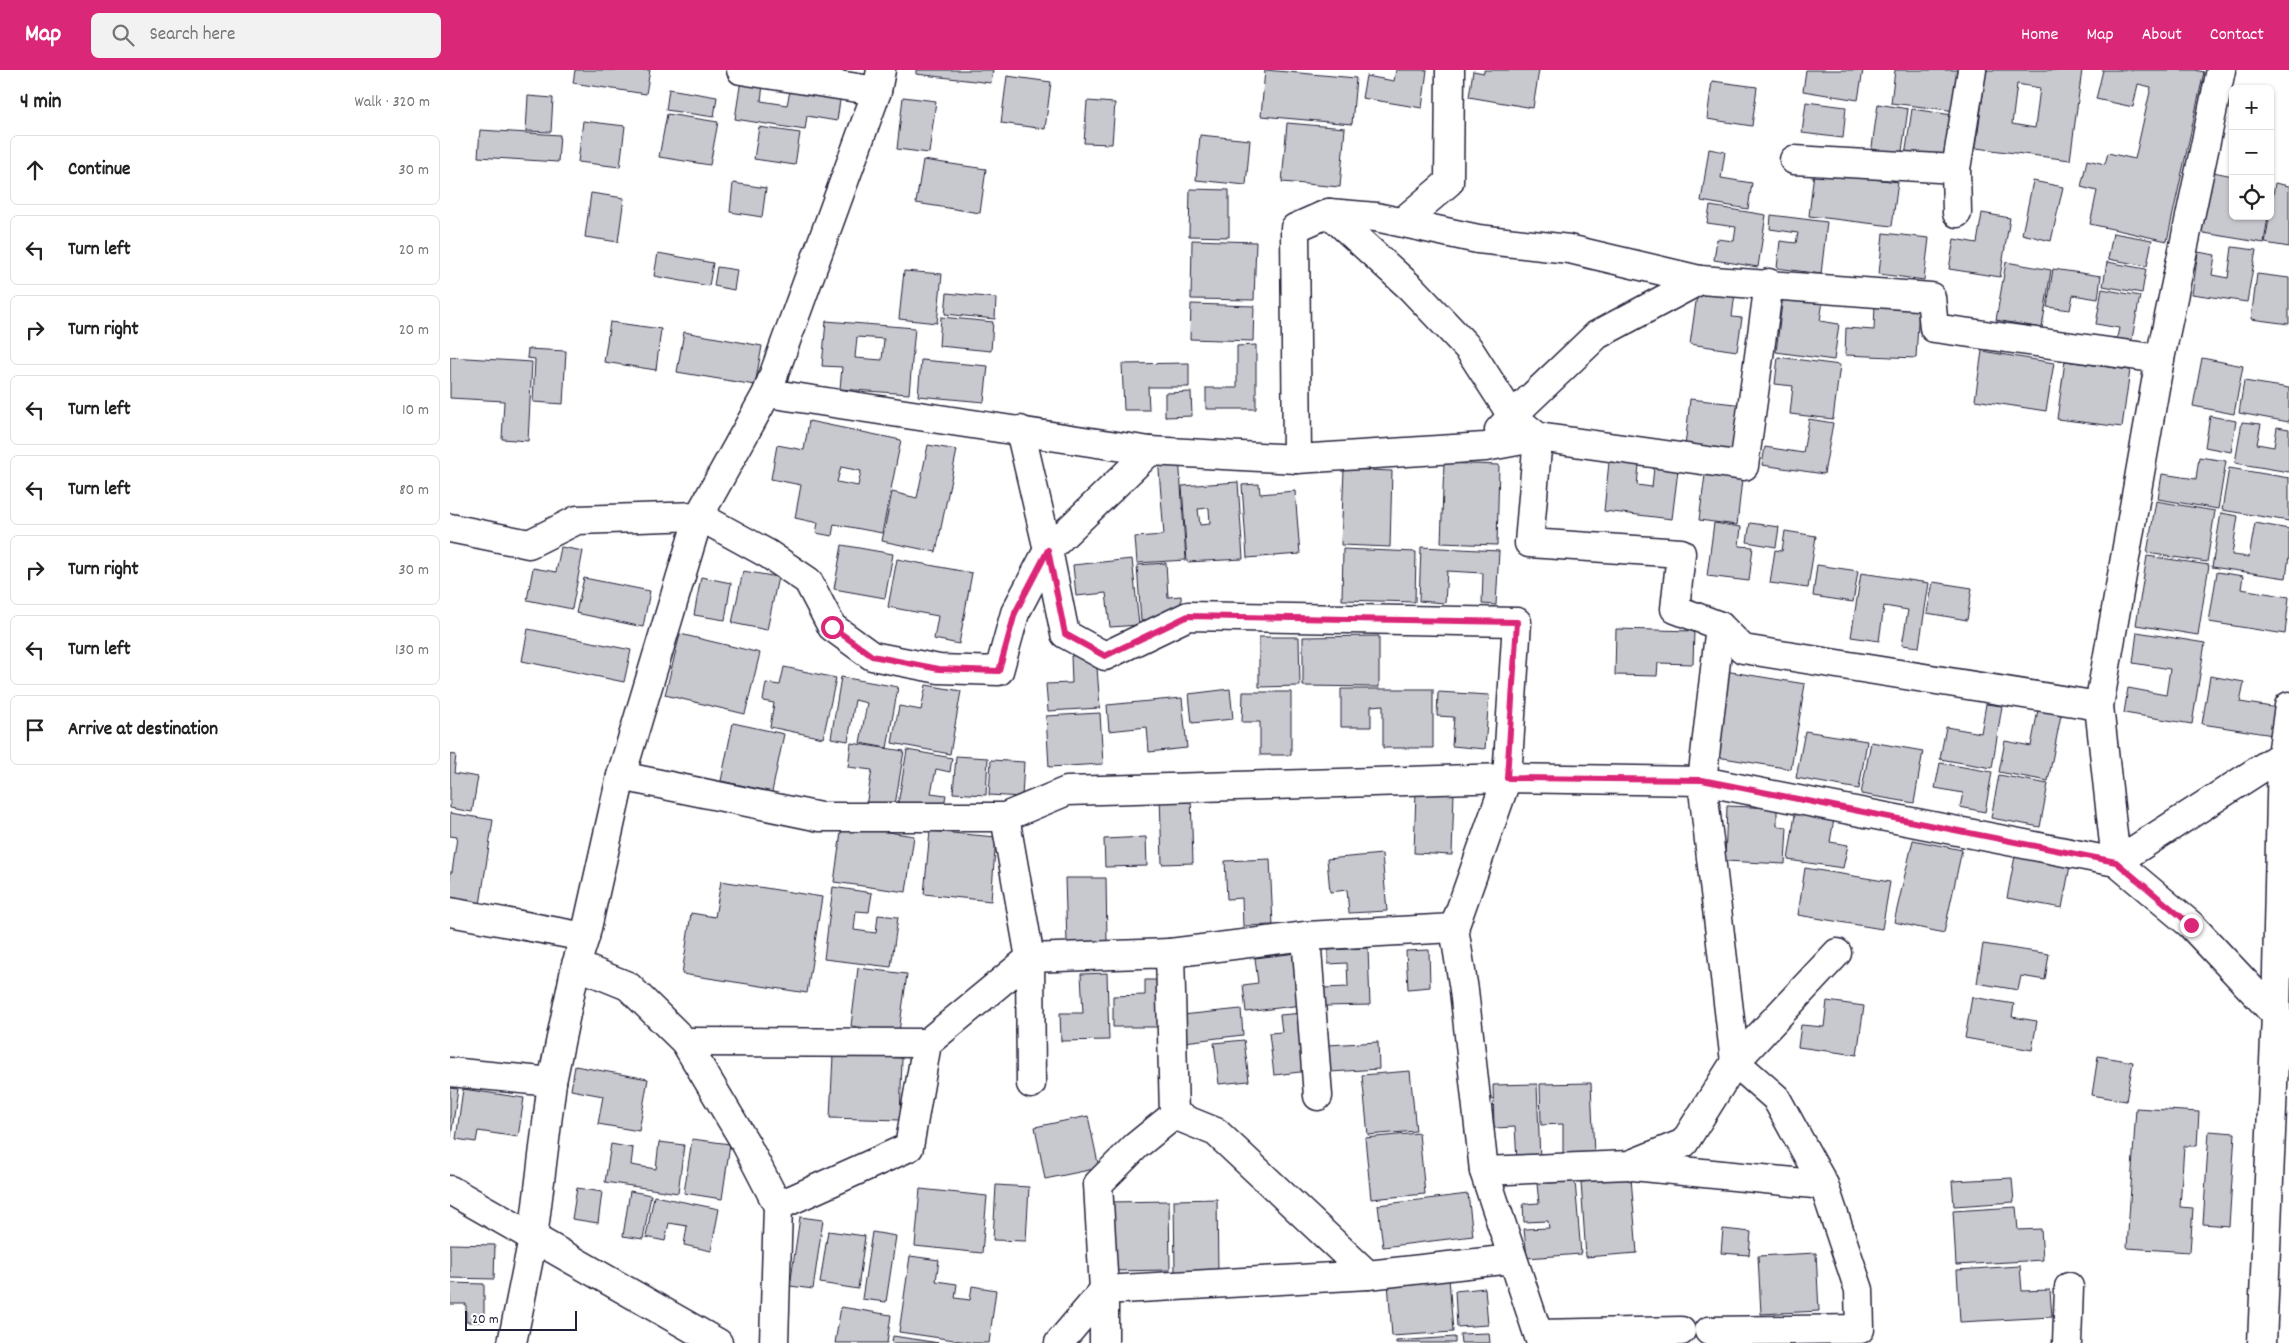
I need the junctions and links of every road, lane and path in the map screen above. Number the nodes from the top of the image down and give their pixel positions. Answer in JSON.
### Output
{"nodes":[{"id":1,"x":741,"y":70,"type":"edge"},
{"id":2,"x":1450,"y":70,"type":"edge"},
{"id":3,"x":1972,"y":70,"type":"edge"},
{"id":4,"x":2221,"y":70,"type":"edge"},
{"id":5,"x":879,"y":81,"type":"edge"},
{"id":6,"x":1794,"y":160,"type":"dead end"},
{"id":7,"x":1956,"y":169,"type":"junction"},
{"id":8,"x":1329,"y":213,"type":"junction"},
{"id":9,"x":1957,"y":213,"type":"dead end"},
{"id":10,"x":1402,"y":222,"type":"junction"},
{"id":11,"x":1700,"y":280,"type":"junction"},
{"id":12,"x":1770,"y":284,"type":"junction"},
{"id":13,"x":2160,"y":359,"type":"junction"},
{"id":14,"x":767,"y":393,"type":"junction"},
{"id":15,"x":1512,"y":416,"type":"junction"},
{"id":16,"x":1020,"y":430,"type":"junction"},
{"id":17,"x":1538,"y":436,"type":"junction"},
{"id":18,"x":1485,"y":447,"type":"junction"},
{"id":19,"x":1150,"y":451,"type":"junction"},
{"id":20,"x":1298,"y":459,"type":"junction"},
{"id":21,"x":699,"y":516,"type":"junction"},
{"id":22,"x":450,"y":528,"type":"edge"},
{"id":23,"x":1048,"y":550,"type":"junction"},
{"id":24,"x":1720,"y":626,"type":"junction"},
{"id":25,"x":2099,"y":706,"type":"junction"},
{"id":26,"x":2289,"y":706,"type":"edge"},
{"id":27,"x":2282,"y":755,"type":"junction"},
{"id":28,"x":621,"y":776,"type":"junction"},
{"id":29,"x":1507,"y":778,"type":"junction"},
{"id":30,"x":1702,"y":780,"type":"junction"},
{"id":31,"x":1005,"y":818,"type":"junction"},
{"id":32,"x":2116,"y":862,"type":"junction"},
{"id":33,"x":450,"y":912,"type":"edge"},
{"id":34,"x":1454,"y":928,"type":"junction"},
{"id":35,"x":585,"y":936,"type":"junction"},
{"id":36,"x":1306,"y":936,"type":"junction"},
{"id":37,"x":1170,"y":953,"type":"junction"},
{"id":38,"x":1836,"y":953,"type":"dead end"},
{"id":39,"x":1030,"y":958,"type":"junction"},
{"id":40,"x":576,"y":965,"type":"junction"},
{"id":41,"x":2283,"y":1022,"type":"edge"},
{"id":42,"x":685,"y":1042,"type":"junction"},
{"id":43,"x":927,"y":1043,"type":"junction"},
{"id":44,"x":1735,"y":1062,"type":"junction"},
{"id":45,"x":450,"y":1072,"type":"edge"},
{"id":46,"x":552,"y":1082,"type":"junction"},
{"id":47,"x":1031,"y":1084,"type":"dead end"},
{"id":48,"x":1318,"y":1096,"type":"dead end"},
{"id":49,"x":1174,"y":1115,"type":"junction"},
{"id":50,"x":1629,"y":1166,"type":"junction"},
{"id":51,"x":1484,"y":1170,"type":"junction"},
{"id":52,"x":1824,"y":1185,"type":"junction"},
{"id":53,"x":450,"y":1190,"type":"edge"},
{"id":54,"x":778,"y":1206,"type":"junction"},
{"id":55,"x":533,"y":1238,"type":"junction"},
{"id":56,"x":1512,"y":1259,"type":"junction"},
{"id":57,"x":1368,"y":1275,"type":"junction"},
{"id":58,"x":2069,"y":1287,"type":"dead end"},
{"id":59,"x":1104,"y":1290,"type":"junction"},
{"id":60,"x":1678,"y":1337,"type":"edge"},
{"id":61,"x":1710,"y":1337,"type":"edge"},
{"id":62,"x":1540,"y":1339,"type":"edge"},
{"id":63,"x":512,"y":1343,"type":"edge"},
{"id":64,"x":718,"y":1343,"type":"edge"},
{"id":65,"x":774,"y":1343,"type":"edge"},
{"id":66,"x":1060,"y":1343,"type":"edge"},
{"id":67,"x":1104,"y":1343,"type":"edge"},
{"id":68,"x":2067,"y":1343,"type":"edge"},
{"id":69,"x":2262,"y":1343,"type":"edge"}],
"edges":[{"from":1,"to":5,"type":"street"},
{"from":2,"to":10,"type":"street"},
{"from":3,"to":7,"type":"street"},
{"from":4,"to":13,"type":"street"},
{"from":5,"to":14,"type":"street"},
{"from":6,"to":7,"type":"street"},
{"from":7,"to":9,"type":"street"},
{"from":8,"to":10,"type":"street"},
{"from":8,"to":15,"type":"street"},
{"from":8,"to":20,"type":"street"},
{"from":10,"to":11,"type":"street"},
{"from":11,"to":12,"type":"street"},
{"from":11,"to":15,"type":"street"},
{"from":12,"to":13,"type":"street"},
{"from":12,"to":17,"type":"street"},
{"from":13,"to":25,"type":"street"},
{"from":14,"to":16,"type":"street"},
{"from":14,"to":21,"type":"street"},
{"from":15,"to":17,"type":"street"},
{"from":15,"to":18,"type":"street"},
{"from":16,"to":19,"type":"street"},
{"from":16,"to":23,"type":"street"},
{"from":17,"to":18,"type":"street"},
{"from":17,"to":24,"type":"street"},
{"from":18,"to":20,"type":"street"},
{"from":19,"to":20,"type":"street"},
{"from":19,"to":23,"type":"street"},
{"from":21,"to":22,"type":"street"},
{"from":21,"to":23,"type":"street"},
{"from":21,"to":28,"type":"street"},
{"from":23,"to":29,"type":"street"},
{"from":24,"to":25,"type":"street"},
{"from":24,"to":30,"type":"street"},
{"from":25,"to":32,"type":"street"},
{"from":26,"to":27,"type":"street"},
{"from":27,"to":32,"type":"street"},
{"from":27,"to":41,"type":"street"},
{"from":28,"to":31,"type":"street"},
{"from":28,"to":35,"type":"street"},
{"from":29,"to":30,"type":"street"},
{"from":29,"to":31,"type":"street"},
{"from":29,"to":34,"type":"street"},
{"from":30,"to":32,"type":"street"},
{"from":30,"to":44,"type":"street"},
{"from":31,"to":39,"type":"street"},
{"from":32,"to":41,"type":"street"},
{"from":33,"to":35,"type":"street"},
{"from":34,"to":36,"type":"street"},
{"from":34,"to":51,"type":"street"},
{"from":35,"to":40,"type":"street"},
{"from":36,"to":37,"type":"street"},
{"from":36,"to":48,"type":"street"},
{"from":37,"to":39,"type":"street"},
{"from":37,"to":49,"type":"street"},
{"from":38,"to":44,"type":"street"},
{"from":39,"to":43,"type":"street"},
{"from":39,"to":47,"type":"street"},
{"from":40,"to":42,"type":"street"},
{"from":40,"to":46,"type":"street"},
{"from":41,"to":69,"type":"street"},
{"from":42,"to":43,"type":"street"},
{"from":42,"to":54,"type":"street"},
{"from":43,"to":54,"type":"street"},
{"from":44,"to":50,"type":"street"},
{"from":44,"to":52,"type":"street"},
{"from":45,"to":46,"type":"street"},
{"from":46,"to":55,"type":"street"},
{"from":49,"to":57,"type":"street"},
{"from":49,"to":59,"type":"street"},
{"from":50,"to":51,"type":"street"},
{"from":50,"to":52,"type":"street"},
{"from":51,"to":56,"type":"street"},
{"from":52,"to":61,"type":"street"},
{"from":53,"to":55,"type":"street"},
{"from":54,"to":65,"type":"street"},
{"from":55,"to":63,"type":"street"},
{"from":55,"to":64,"type":"street"},
{"from":56,"to":57,"type":"street"},
{"from":56,"to":62,"type":"street"},
{"from":57,"to":59,"type":"street"},
{"from":58,"to":68,"type":"street"},
{"from":59,"to":66,"type":"street"},
{"from":59,"to":67,"type":"street"},
{"from":60,"to":61,"type":"street"},
{"from":60,"to":62,"type":"street"}]}
